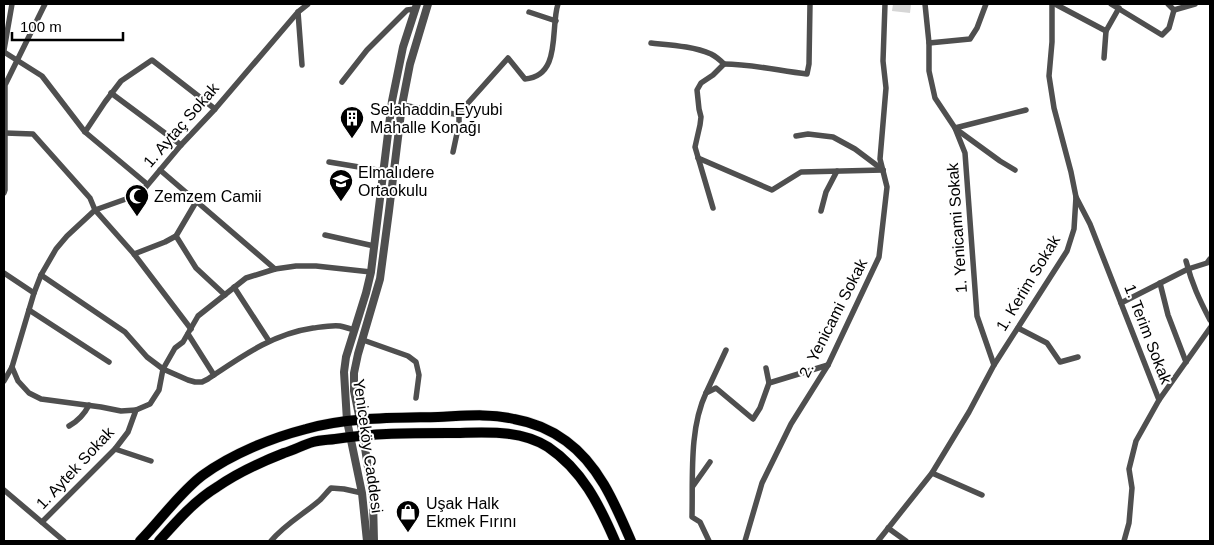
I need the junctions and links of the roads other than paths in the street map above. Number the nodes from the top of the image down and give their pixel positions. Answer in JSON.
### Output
{"nodes":[{"id":1,"x":12,"y":4,"type":"edge"},
{"id":2,"x":46,"y":4,"type":"edge"},
{"id":3,"x":308,"y":4,"type":"edge"},
{"id":4,"x":428,"y":4,"type":"edge"},
{"id":5,"x":558,"y":4,"type":"edge"},
{"id":6,"x":810,"y":4,"type":"edge"},
{"id":7,"x":886,"y":4,"type":"edge"},
{"id":8,"x":925,"y":4,"type":"edge"},
{"id":9,"x":986,"y":4,"type":"edge"},
{"id":10,"x":1054,"y":4,"type":"edge"},
{"id":11,"x":1111,"y":4,"type":"edge"},
{"id":12,"x":1168,"y":4,"type":"edge"},
{"id":13,"x":1195,"y":4,"type":"edge"},
{"id":14,"x":416,"y":6,"type":"edge"},
{"id":15,"x":1118,"y":8,"type":"junction"},
{"id":16,"x":1174,"y":10,"type":"junction"},
{"id":17,"x":298,"y":12,"type":"junction"},
{"id":18,"x":529,"y":12,"type":"dead end"},
{"id":19,"x":556,"y":21,"type":"junction"},
{"id":20,"x":1106,"y":31,"type":"junction"},
{"id":21,"x":651,"y":42,"type":"dead end"},
{"id":22,"x":929,"y":43,"type":"junction"},
{"id":23,"x":4,"y":51,"type":"edge"},
{"id":24,"x":1104,"y":58,"type":"dead end"},
{"id":25,"x":17,"y":60,"type":"junction"},
{"id":26,"x":724,"y":64,"type":"junction"},
{"id":27,"x":302,"y":65,"type":"dead end"},
{"id":28,"x":342,"y":82,"type":"dead end"},
{"id":29,"x":111,"y":93,"type":"junction"},
{"id":30,"x":402,"y":105,"type":"junction"},
{"id":31,"x":215,"y":109,"type":"junction"},
{"id":32,"x":1026,"y":110,"type":"dead end"},
{"id":33,"x":459,"y":113,"type":"junction"},
{"id":34,"x":954,"y":128,"type":"junction"},
{"id":35,"x":85,"y":132,"type":"junction"},
{"id":36,"x":5,"y":133,"type":"edge"},
{"id":37,"x":796,"y":136,"type":"dead end"},
{"id":38,"x":387,"y":139,"type":"junction"},
{"id":39,"x":398,"y":140,"type":"junction"},
{"id":40,"x":181,"y":145,"type":"junction"},
{"id":41,"x":453,"y":152,"type":"dead end"},
{"id":42,"x":698,"y":158,"type":"junction"},
{"id":43,"x":329,"y":162,"type":"dead end"},
{"id":44,"x":160,"y":170,"type":"junction"},
{"id":45,"x":883,"y":170,"type":"junction"},
{"id":46,"x":1015,"y":170,"type":"dead end"},
{"id":47,"x":383,"y":171,"type":"junction"},
{"id":48,"x":837,"y":171,"type":"junction"},
{"id":49,"x":147,"y":184,"type":"junction"},
{"id":50,"x":4,"y":193,"type":"edge"},
{"id":51,"x":1076,"y":197,"type":"junction"},
{"id":52,"x":196,"y":202,"type":"junction"},
{"id":53,"x":713,"y":208,"type":"dead end"},
{"id":54,"x":96,"y":210,"type":"junction"},
{"id":55,"x":821,"y":212,"type":"dead end"},
{"id":56,"x":325,"y":235,"type":"dead end"},
{"id":57,"x":176,"y":236,"type":"junction"},
{"id":58,"x":374,"y":246,"type":"junction"},
{"id":59,"x":134,"y":254,"type":"junction"},
{"id":60,"x":1186,"y":261,"type":"dead end"},
{"id":61,"x":1209,"y":262,"type":"edge"},
{"id":62,"x":275,"y":269,"type":"junction"},
{"id":63,"x":1188,"y":269,"type":"junction"},
{"id":64,"x":371,"y":272,"type":"junction"},
{"id":65,"x":4,"y":273,"type":"edge"},
{"id":66,"x":41,"y":275,"type":"junction"},
{"id":67,"x":1160,"y":283,"type":"junction"},
{"id":68,"x":234,"y":287,"type":"junction"},
{"id":69,"x":34,"y":293,"type":"junction"},
{"id":70,"x":225,"y":295,"type":"junction"},
{"id":71,"x":1121,"y":303,"type":"junction"},
{"id":72,"x":29,"y":310,"type":"junction"},
{"id":73,"x":1210,"y":320,"type":"edge"},
{"id":74,"x":1018,"y":328,"type":"junction"},
{"id":75,"x":1210,"y":328,"type":"edge"},
{"id":76,"x":355,"y":330,"type":"junction"},
{"id":77,"x":189,"y":331,"type":"junction"},
{"id":78,"x":363,"y":340,"type":"junction"},
{"id":79,"x":269,"y":341,"type":"junction"},
{"id":80,"x":726,"y":350,"type":"dead end"},
{"id":81,"x":1078,"y":357,"type":"dead end"},
{"id":82,"x":109,"y":362,"type":"dead end"},
{"id":83,"x":1186,"y":362,"type":"junction"},
{"id":84,"x":828,"y":365,"type":"junction"},
{"id":85,"x":994,"y":365,"type":"junction"},
{"id":86,"x":12,"y":367,"type":"junction"},
{"id":87,"x":766,"y":368,"type":"dead end"},
{"id":88,"x":163,"y":369,"type":"junction"},
{"id":89,"x":214,"y":375,"type":"junction"},
{"id":90,"x":4,"y":382,"type":"edge"},
{"id":91,"x":769,"y":383,"type":"junction"},
{"id":92,"x":706,"y":393,"type":"junction"},
{"id":93,"x":416,"y":398,"type":"dead end"},
{"id":94,"x":1159,"y":400,"type":"junction"},
{"id":95,"x":89,"y":405,"type":"junction"},
{"id":96,"x":136,"y":410,"type":"junction"},
{"id":97,"x":360,"y":420,"type":"junction"},
{"id":98,"x":347,"y":421,"type":"junction"},
{"id":99,"x":69,"y":426,"type":"dead end"},
{"id":100,"x":363,"y":435,"type":"junction"},
{"id":101,"x":350,"y":437,"type":"junction"},
{"id":102,"x":115,"y":449,"type":"junction"},
{"id":103,"x":151,"y":461,"type":"dead end"},
{"id":104,"x":710,"y":462,"type":"dead end"},
{"id":105,"x":932,"y":473,"type":"junction"},
{"id":106,"x":693,"y":486,"type":"junction"},
{"id":107,"x":4,"y":490,"type":"edge"},
{"id":108,"x":362,"y":493,"type":"junction"},
{"id":109,"x":982,"y":495,"type":"dead end"},
{"id":110,"x":42,"y":522,"type":"junction"},
{"id":111,"x":888,"y":528,"type":"junction"},
{"id":112,"x":64,"y":541,"type":"edge"},
{"id":113,"x":140,"y":541,"type":"edge"},
{"id":114,"x":159,"y":541,"type":"edge"},
{"id":115,"x":271,"y":541,"type":"edge"},
{"id":116,"x":367,"y":541,"type":"edge"},
{"id":117,"x":374,"y":541,"type":"edge"},
{"id":118,"x":614,"y":541,"type":"edge"},
{"id":119,"x":631,"y":541,"type":"edge"},
{"id":120,"x":709,"y":541,"type":"edge"},
{"id":121,"x":745,"y":541,"type":"edge"},
{"id":122,"x":878,"y":541,"type":"edge"},
{"id":123,"x":906,"y":541,"type":"edge"},
{"id":124,"x":1124,"y":541,"type":"edge"}],
"edges":[{"from":1,"to":23,"type":"street"},
{"from":2,"to":25,"type":"street"},
{"from":3,"to":17,"type":"street","name":"1. Aytaç Sokak"},
{"from":4,"to":30,"type":"street","name":"Yeniceköy Caddesi"},
{"from":5,"to":19,"type":"street"},
{"from":6,"to":26,"type":"street"},
{"from":7,"to":45,"type":"street","name":"2. Yenicami Sokak"},
{"from":8,"to":22,"type":"street","name":"1. Yenicami Sokak"},
{"from":9,"to":22,"type":"street"},
{"from":10,"to":20,"type":"street"},
{"from":10,"to":51,"type":"street","name":"1. Kerim Sokak"},
{"from":11,"to":15,"type":"street"},
{"from":12,"to":16,"type":"street"},
{"from":13,"to":16,"type":"street"},
{"from":14,"to":28,"type":"street"},
{"from":14,"to":38,"type":"street","name":"Yeniceköy Caddesi"},
{"from":15,"to":16,"type":"street"},
{"from":15,"to":20,"type":"street"},
{"from":17,"to":27,"type":"street"},
{"from":17,"to":31,"type":"street","name":"1. Aytaç Sokak"},
{"from":18,"to":19,"type":"street"},
{"from":19,"to":33,"type":"street"},
{"from":20,"to":24,"type":"street"},
{"from":21,"to":26,"type":"street"},
{"from":22,"to":34,"type":"street","name":"1. Yenicami Sokak"},
{"from":23,"to":25,"type":"street"},
{"from":25,"to":35,"type":"street"},
{"from":25,"to":36,"type":"street"},
{"from":26,"to":42,"type":"street"},
{"from":29,"to":31,"type":"street"},
{"from":29,"to":35,"type":"street"},
{"from":29,"to":40,"type":"street"},
{"from":30,"to":33,"type":"street"},
{"from":30,"to":39,"type":"street","name":"Yeniceköy Caddesi"},
{"from":31,"to":40,"type":"street","name":"1. Aytaç Sokak"},
{"from":32,"to":34,"type":"street"},
{"from":33,"to":41,"type":"street"},
{"from":34,"to":46,"type":"street"},
{"from":34,"to":85,"type":"street","name":"1. Yenicami Sokak"},
{"from":35,"to":49,"type":"street"},
{"from":36,"to":50,"type":"street"},
{"from":36,"to":54,"type":"street"},
{"from":37,"to":45,"type":"street"},
{"from":38,"to":39,"type":"street"},
{"from":38,"to":47,"type":"street","name":"Yeniceköy Caddesi"},
{"from":39,"to":78,"type":"street","name":"Yeniceköy Caddesi"},
{"from":40,"to":44,"type":"street","name":"1. Aytaç Sokak"},
{"from":42,"to":48,"type":"street"},
{"from":42,"to":53,"type":"street"},
{"from":43,"to":47,"type":"street"},
{"from":44,"to":49,"type":"street","name":"1. Aytaç Sokak"},
{"from":44,"to":52,"type":"street"},
{"from":45,"to":48,"type":"street"},
{"from":45,"to":84,"type":"street","name":"2. Yenicami Sokak"},
{"from":47,"to":58,"type":"street","name":"Yeniceköy Caddesi"},
{"from":48,"to":55,"type":"street"},
{"from":49,"to":54,"type":"street","name":"1. Aytaç Sokak"},
{"from":51,"to":71,"type":"street","name":"1. Terim Sokak"},
{"from":51,"to":74,"type":"street","name":"1. Kerim Sokak"},
{"from":52,"to":57,"type":"street"},
{"from":52,"to":62,"type":"street"},
{"from":54,"to":59,"type":"street"},
{"from":54,"to":66,"type":"street","name":"1. Aytaç Sokak"},
{"from":56,"to":58,"type":"street"},
{"from":57,"to":59,"type":"street"},
{"from":57,"to":70,"type":"street"},
{"from":58,"to":64,"type":"street","name":"Yeniceköy Caddesi"},
{"from":59,"to":77,"type":"street"},
{"from":60,"to":63,"type":"street"},
{"from":61,"to":63,"type":"street"},
{"from":62,"to":64,"type":"street"},
{"from":62,"to":68,"type":"street"},
{"from":63,"to":67,"type":"street"},
{"from":63,"to":73,"type":"street"},
{"from":64,"to":76,"type":"street","name":"Yeniceköy Caddesi"},
{"from":65,"to":69,"type":"street"},
{"from":66,"to":69,"type":"street","name":"1. Aytaç Sokak"},
{"from":66,"to":88,"type":"street"},
{"from":67,"to":71,"type":"street"},
{"from":67,"to":83,"type":"street"},
{"from":68,"to":70,"type":"street"},
{"from":68,"to":79,"type":"street"},
{"from":69,"to":72,"type":"street","name":"1. Aytaç Sokak"},
{"from":70,"to":77,"type":"street"},
{"from":71,"to":94,"type":"street","name":"1. Terim Sokak"},
{"from":72,"to":82,"type":"street"},
{"from":72,"to":86,"type":"street","name":"1. Aytaç Sokak"},
{"from":74,"to":81,"type":"street"},
{"from":74,"to":85,"type":"street","name":"1. Kerim Sokak"},
{"from":75,"to":83,"type":"street"},
{"from":76,"to":79,"type":"street"},
{"from":76,"to":98,"type":"street","name":"Yeniceköy Caddesi"},
{"from":77,"to":88,"type":"street"},
{"from":77,"to":89,"type":"street"},
{"from":78,"to":93,"type":"street"},
{"from":78,"to":97,"type":"street","name":"Yeniceköy Caddesi"},
{"from":79,"to":89,"type":"street"},
{"from":80,"to":92,"type":"street"},
{"from":83,"to":94,"type":"street"},
{"from":84,"to":91,"type":"street"},
{"from":84,"to":121,"type":"street","name":"2. Yenicami Sokak"},
{"from":85,"to":105,"type":"street","name":"1. Kerim Sokak"},
{"from":86,"to":90,"type":"street","name":"1. Aytaç Sokak"},
{"from":86,"to":95,"type":"street"},
{"from":87,"to":91,"type":"street"},
{"from":88,"to":89,"type":"street"},
{"from":88,"to":96,"type":"street"},
{"from":91,"to":92,"type":"street"},
{"from":92,"to":106,"type":"street"},
{"from":94,"to":124,"type":"street","name":"1. Terim Sokak"},
{"from":95,"to":96,"type":"street"},
{"from":95,"to":99,"type":"street"},
{"from":96,"to":102,"type":"street","name":"1. Aytek Sokak"},
{"from":97,"to":98,"type":"main road"},
{"from":97,"to":100,"type":"street","name":"Yeniceköy Caddesi"},
{"from":97,"to":119,"type":"main road"},
{"from":98,"to":101,"type":"street","name":"Yeniceköy Caddesi"},
{"from":98,"to":113,"type":"main road"},
{"from":100,"to":101,"type":"main road"},
{"from":100,"to":117,"type":"street","name":"Yeniceköy Caddesi"},
{"from":100,"to":118,"type":"main road"},
{"from":101,"to":108,"type":"street","name":"Yeniceköy Caddesi"},
{"from":101,"to":114,"type":"main road"},
{"from":102,"to":103,"type":"street"},
{"from":102,"to":110,"type":"street","name":"1. Aytek Sokak"},
{"from":104,"to":106,"type":"street"},
{"from":105,"to":109,"type":"street"},
{"from":105,"to":111,"type":"street","name":"1. Kerim Sokak"},
{"from":106,"to":120,"type":"street"},
{"from":107,"to":110,"type":"street"},
{"from":108,"to":115,"type":"street"},
{"from":108,"to":116,"type":"street","name":"Yeniceköy Caddesi"},
{"from":110,"to":112,"type":"street"},
{"from":111,"to":122,"type":"street","name":"1. Kerim Sokak"},
{"from":111,"to":123,"type":"street"}]}
